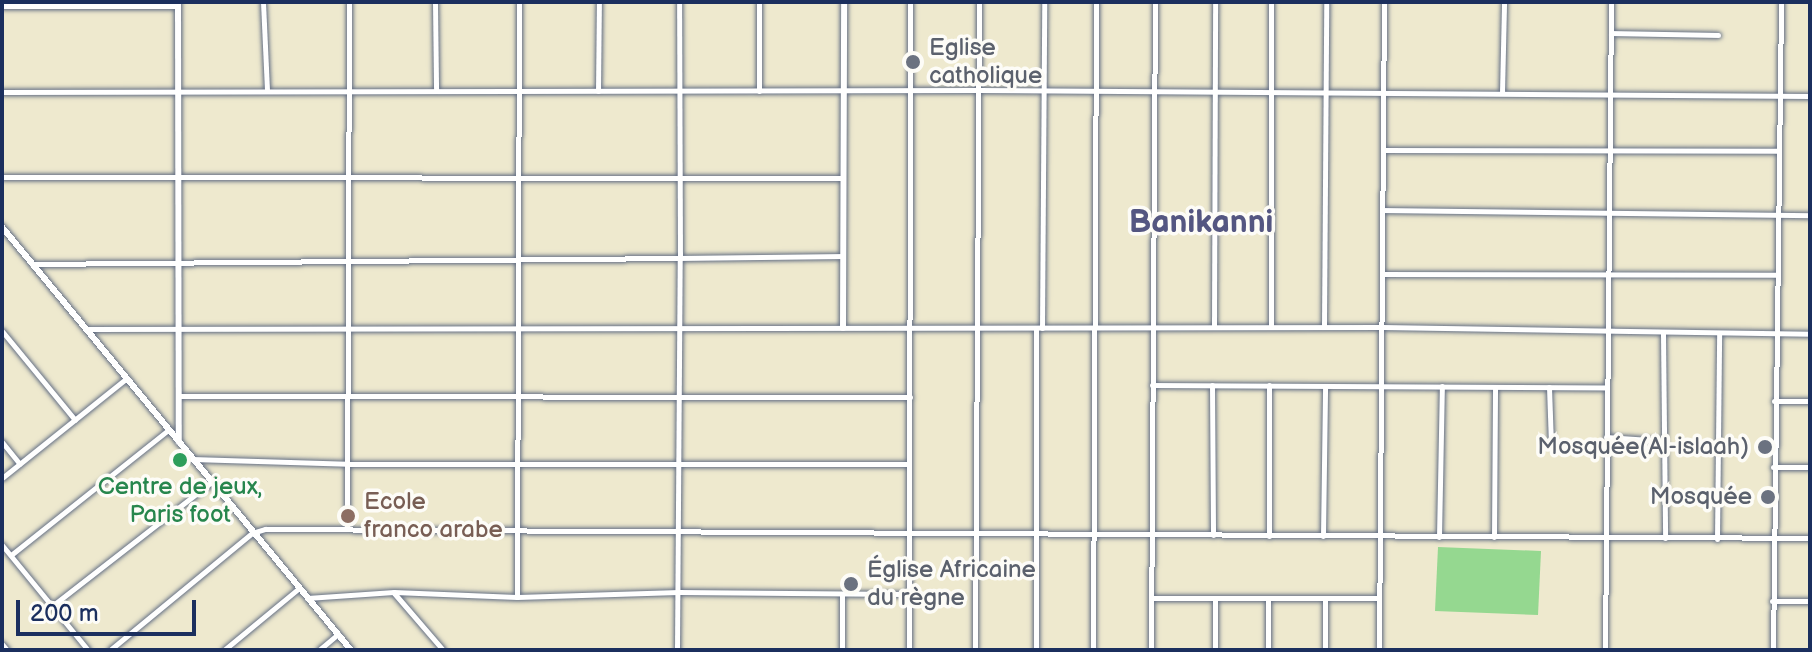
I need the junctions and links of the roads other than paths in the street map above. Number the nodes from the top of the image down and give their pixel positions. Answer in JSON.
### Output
{"nodes":[{"id":1,"x":263,"y":2,"type":"edge"},
{"id":2,"x":349,"y":2,"type":"edge"},
{"id":3,"x":435,"y":2,"type":"edge"},
{"id":4,"x":519,"y":2,"type":"edge"},
{"id":5,"x":599,"y":2,"type":"edge"},
{"id":6,"x":679,"y":2,"type":"edge"},
{"id":7,"x":759,"y":2,"type":"edge"},
{"id":8,"x":844,"y":2,"type":"edge"},
{"id":9,"x":910,"y":2,"type":"edge"},
{"id":10,"x":979,"y":2,"type":"edge"},
{"id":11,"x":1044,"y":2,"type":"edge"},
{"id":12,"x":1096,"y":2,"type":"edge"},
{"id":13,"x":1155,"y":2,"type":"edge"},
{"id":14,"x":1215,"y":2,"type":"edge"},
{"id":15,"x":1271,"y":2,"type":"edge"},
{"id":16,"x":1326,"y":2,"type":"edge"},
{"id":17,"x":1384,"y":2,"type":"edge"},
{"id":18,"x":1504,"y":2,"type":"edge"},
{"id":19,"x":1611,"y":2,"type":"edge"},
{"id":20,"x":1781,"y":2,"type":"edge"},
{"id":21,"x":178,"y":4,"type":"edge"},
{"id":22,"x":2,"y":6,"type":"edge"},
{"id":23,"x":1611,"y":33,"type":"junction"},
{"id":24,"x":1718,"y":35,"type":"dead end"},
{"id":25,"x":178,"y":89,"type":"junction"},
{"id":26,"x":267,"y":89,"type":"junction"},
{"id":27,"x":348,"y":90,"type":"junction"},
{"id":28,"x":436,"y":90,"type":"junction"},
{"id":29,"x":519,"y":90,"type":"junction"},
{"id":30,"x":978,"y":90,"type":"junction"},
{"id":31,"x":1043,"y":90,"type":"junction"},
{"id":32,"x":598,"y":91,"type":"junction"},
{"id":33,"x":679,"y":91,"type":"junction"},
{"id":34,"x":759,"y":91,"type":"junction"},
{"id":35,"x":1155,"y":91,"type":"junction"},
{"id":36,"x":2,"y":92,"type":"edge"},
{"id":37,"x":843,"y":92,"type":"junction"},
{"id":38,"x":911,"y":92,"type":"junction"},
{"id":39,"x":1214,"y":92,"type":"junction"},
{"id":40,"x":1271,"y":92,"type":"junction"},
{"id":41,"x":1326,"y":92,"type":"junction"},
{"id":42,"x":1383,"y":92,"type":"junction"},
{"id":43,"x":1611,"y":92,"type":"junction"},
{"id":44,"x":1095,"y":93,"type":"junction"},
{"id":45,"x":1502,"y":93,"type":"junction"},
{"id":46,"x":1780,"y":95,"type":"junction"},
{"id":47,"x":1810,"y":96,"type":"edge"},
{"id":48,"x":1383,"y":150,"type":"junction"},
{"id":49,"x":1610,"y":151,"type":"junction"},
{"id":50,"x":1778,"y":151,"type":"junction"},
{"id":51,"x":178,"y":175,"type":"junction"},
{"id":52,"x":2,"y":177,"type":"edge"},
{"id":53,"x":349,"y":177,"type":"junction"},
{"id":54,"x":519,"y":177,"type":"junction"},
{"id":55,"x":680,"y":177,"type":"junction"},
{"id":56,"x":843,"y":178,"type":"junction"},
{"id":57,"x":1383,"y":210,"type":"junction"},
{"id":58,"x":1609,"y":213,"type":"junction"},
{"id":59,"x":1777,"y":215,"type":"junction"},
{"id":60,"x":1810,"y":215,"type":"edge"},
{"id":61,"x":3,"y":228,"type":"edge"},
{"id":62,"x":843,"y":256,"type":"junction"},
{"id":63,"x":518,"y":258,"type":"junction"},
{"id":64,"x":680,"y":258,"type":"junction"},
{"id":65,"x":345,"y":259,"type":"junction"},
{"id":66,"x":178,"y":260,"type":"junction"},
{"id":67,"x":32,"y":264,"type":"junction"},
{"id":68,"x":1383,"y":274,"type":"junction"},
{"id":69,"x":1608,"y":275,"type":"junction"},
{"id":70,"x":1776,"y":275,"type":"junction"},
{"id":71,"x":1214,"y":327,"type":"junction"},
{"id":72,"x":1271,"y":327,"type":"junction"},
{"id":73,"x":1324,"y":327,"type":"junction"},
{"id":74,"x":1382,"y":327,"type":"junction"},
{"id":75,"x":680,"y":328,"type":"junction"},
{"id":76,"x":843,"y":328,"type":"junction"},
{"id":77,"x":910,"y":328,"type":"junction"},
{"id":78,"x":979,"y":328,"type":"junction"},
{"id":79,"x":1039,"y":328,"type":"junction"},
{"id":80,"x":1094,"y":328,"type":"junction"},
{"id":81,"x":1153,"y":328,"type":"junction"},
{"id":82,"x":87,"y":329,"type":"junction"},
{"id":83,"x":178,"y":329,"type":"junction"},
{"id":84,"x":346,"y":329,"type":"junction"},
{"id":85,"x":518,"y":329,"type":"junction"},
{"id":86,"x":2,"y":331,"type":"edge"},
{"id":87,"x":1608,"y":332,"type":"junction"},
{"id":88,"x":1663,"y":334,"type":"junction"},
{"id":89,"x":1719,"y":334,"type":"junction"},
{"id":90,"x":1775,"y":334,"type":"junction"},
{"id":91,"x":1810,"y":334,"type":"edge"},
{"id":92,"x":127,"y":378,"type":"junction"},
{"id":93,"x":1152,"y":385,"type":"junction"},
{"id":94,"x":1212,"y":385,"type":"junction"},
{"id":95,"x":1269,"y":385,"type":"junction"},
{"id":96,"x":1325,"y":386,"type":"junction"},
{"id":97,"x":1381,"y":386,"type":"junction"},
{"id":98,"x":1442,"y":386,"type":"junction"},
{"id":99,"x":1495,"y":387,"type":"junction"},
{"id":100,"x":1549,"y":387,"type":"junction"},
{"id":101,"x":1607,"y":387,"type":"junction"},
{"id":102,"x":178,"y":396,"type":"junction"},
{"id":103,"x":348,"y":396,"type":"junction"},
{"id":104,"x":518,"y":396,"type":"junction"},
{"id":105,"x":680,"y":396,"type":"junction"},
{"id":106,"x":910,"y":397,"type":"junction"},
{"id":107,"x":1774,"y":401,"type":"junction"},
{"id":108,"x":1810,"y":401,"type":"edge"},
{"id":109,"x":75,"y":420,"type":"junction"},
{"id":110,"x":168,"y":430,"type":"junction"},
{"id":111,"x":1606,"y":437,"type":"junction"},
{"id":112,"x":1664,"y":441,"type":"junction"},
{"id":113,"x":2,"y":442,"type":"edge"},
{"id":114,"x":179,"y":442,"type":"junction"},
{"id":115,"x":1551,"y":445,"type":"dead end"},
{"id":116,"x":192,"y":459,"type":"junction"},
{"id":117,"x":20,"y":464,"type":"junction"},
{"id":118,"x":347,"y":464,"type":"junction"},
{"id":119,"x":518,"y":464,"type":"junction"},
{"id":120,"x":680,"y":464,"type":"junction"},
{"id":121,"x":909,"y":464,"type":"junction"},
{"id":122,"x":1773,"y":467,"type":"junction"},
{"id":123,"x":1810,"y":467,"type":"edge"},
{"id":124,"x":2,"y":478,"type":"edge"},
{"id":125,"x":211,"y":482,"type":"junction"},
{"id":126,"x":347,"y":529,"type":"junction"},
{"id":127,"x":517,"y":531,"type":"junction"},
{"id":128,"x":680,"y":532,"type":"junction"},
{"id":129,"x":252,"y":533,"type":"junction"},
{"id":130,"x":909,"y":533,"type":"junction"},
{"id":131,"x":976,"y":534,"type":"junction"},
{"id":132,"x":1036,"y":534,"type":"junction"},
{"id":133,"x":1092,"y":534,"type":"junction"},
{"id":134,"x":1150,"y":535,"type":"junction"},
{"id":135,"x":1213,"y":535,"type":"junction"},
{"id":136,"x":1269,"y":536,"type":"junction"},
{"id":137,"x":1323,"y":536,"type":"junction"},
{"id":138,"x":1379,"y":536,"type":"junction"},
{"id":139,"x":1439,"y":537,"type":"junction"},
{"id":140,"x":1494,"y":537,"type":"junction"},
{"id":141,"x":1606,"y":538,"type":"junction"},
{"id":142,"x":1665,"y":538,"type":"junction"},
{"id":143,"x":1772,"y":538,"type":"junction"},
{"id":144,"x":1810,"y":538,"type":"edge"},
{"id":145,"x":1717,"y":539,"type":"junction"},
{"id":146,"x":2,"y":545,"type":"edge"},
{"id":147,"x":11,"y":555,"type":"junction"},
{"id":148,"x":298,"y":589,"type":"junction"},
{"id":149,"x":394,"y":592,"type":"junction"},
{"id":150,"x":679,"y":592,"type":"junction"},
{"id":151,"x":909,"y":594,"type":"junction"},
{"id":152,"x":842,"y":595,"type":"junction"},
{"id":153,"x":517,"y":597,"type":"junction"},
{"id":154,"x":306,"y":598,"type":"junction"},
{"id":155,"x":1151,"y":598,"type":"junction"},
{"id":156,"x":1215,"y":598,"type":"junction"},
{"id":157,"x":1268,"y":598,"type":"junction"},
{"id":158,"x":1325,"y":598,"type":"junction"},
{"id":159,"x":1379,"y":598,"type":"junction"},
{"id":160,"x":1772,"y":601,"type":"junction"},
{"id":161,"x":1810,"y":601,"type":"edge"},
{"id":162,"x":52,"y":606,"type":"junction"},
{"id":163,"x":338,"y":634,"type":"junction"},
{"id":164,"x":2,"y":644,"type":"edge"},
{"id":165,"x":7,"y":650,"type":"edge"},
{"id":166,"x":88,"y":650,"type":"edge"},
{"id":167,"x":110,"y":650,"type":"edge"},
{"id":168,"x":224,"y":650,"type":"edge"},
{"id":169,"x":319,"y":650,"type":"edge"},
{"id":170,"x":351,"y":650,"type":"edge"},
{"id":171,"x":443,"y":650,"type":"edge"},
{"id":172,"x":677,"y":650,"type":"edge"},
{"id":173,"x":842,"y":650,"type":"edge"},
{"id":174,"x":909,"y":650,"type":"edge"},
{"id":175,"x":975,"y":650,"type":"edge"},
{"id":176,"x":1036,"y":650,"type":"edge"},
{"id":177,"x":1093,"y":650,"type":"edge"},
{"id":178,"x":1151,"y":650,"type":"edge"},
{"id":179,"x":1215,"y":650,"type":"edge"},
{"id":180,"x":1268,"y":650,"type":"edge"},
{"id":181,"x":1325,"y":650,"type":"edge"},
{"id":182,"x":1379,"y":650,"type":"edge"},
{"id":183,"x":1605,"y":650,"type":"edge"},
{"id":184,"x":1773,"y":650,"type":"edge"}],
"edges":[{"from":1,"to":26,"type":"street"},
{"from":2,"to":27,"type":"street"},
{"from":3,"to":28,"type":"street"},
{"from":4,"to":29,"type":"street"},
{"from":5,"to":32,"type":"street"},
{"from":6,"to":33,"type":"street"},
{"from":7,"to":34,"type":"street"},
{"from":8,"to":37,"type":"street"},
{"from":9,"to":38,"type":"street"},
{"from":10,"to":30,"type":"street"},
{"from":11,"to":31,"type":"street"},
{"from":12,"to":44,"type":"street"},
{"from":13,"to":35,"type":"street"},
{"from":14,"to":39,"type":"street"},
{"from":15,"to":40,"type":"street"},
{"from":16,"to":41,"type":"street"},
{"from":17,"to":42,"type":"street"},
{"from":18,"to":45,"type":"street"},
{"from":19,"to":23,"type":"street"},
{"from":20,"to":46,"type":"street"},
{"from":21,"to":22,"type":"street"},
{"from":21,"to":25,"type":"street"},
{"from":23,"to":24,"type":"street"},
{"from":23,"to":43,"type":"street"},
{"from":25,"to":26,"type":"street"},
{"from":25,"to":36,"type":"street"},
{"from":25,"to":51,"type":"street"},
{"from":26,"to":27,"type":"street"},
{"from":27,"to":28,"type":"street"},
{"from":27,"to":53,"type":"street"},
{"from":28,"to":29,"type":"street"},
{"from":29,"to":32,"type":"street"},
{"from":29,"to":54,"type":"street"},
{"from":30,"to":31,"type":"street"},
{"from":30,"to":38,"type":"street"},
{"from":30,"to":78,"type":"street"},
{"from":31,"to":44,"type":"street"},
{"from":31,"to":79,"type":"street"},
{"from":32,"to":33,"type":"street"},
{"from":33,"to":34,"type":"street"},
{"from":33,"to":55,"type":"street"},
{"from":34,"to":37,"type":"street"},
{"from":35,"to":39,"type":"street"},
{"from":35,"to":44,"type":"street"},
{"from":35,"to":81,"type":"street"},
{"from":37,"to":38,"type":"street"},
{"from":37,"to":56,"type":"street"},
{"from":38,"to":77,"type":"street"},
{"from":39,"to":40,"type":"street"},
{"from":39,"to":71,"type":"street"},
{"from":40,"to":41,"type":"street"},
{"from":40,"to":72,"type":"street"},
{"from":41,"to":42,"type":"street"},
{"from":41,"to":73,"type":"street"},
{"from":42,"to":45,"type":"street"},
{"from":42,"to":48,"type":"street"},
{"from":43,"to":45,"type":"street"},
{"from":43,"to":46,"type":"street"},
{"from":43,"to":49,"type":"street"},
{"from":44,"to":80,"type":"street"},
{"from":46,"to":47,"type":"street"},
{"from":46,"to":50,"type":"street"},
{"from":48,"to":49,"type":"street"},
{"from":48,"to":57,"type":"street"},
{"from":49,"to":50,"type":"street"},
{"from":49,"to":58,"type":"street"},
{"from":50,"to":59,"type":"street"},
{"from":51,"to":52,"type":"street"},
{"from":51,"to":53,"type":"street"},
{"from":51,"to":66,"type":"street"},
{"from":53,"to":54,"type":"street"},
{"from":53,"to":65,"type":"street"},
{"from":54,"to":55,"type":"street"},
{"from":54,"to":63,"type":"street"},
{"from":55,"to":56,"type":"street"},
{"from":55,"to":64,"type":"street"},
{"from":56,"to":62,"type":"street"},
{"from":57,"to":58,"type":"street"},
{"from":57,"to":68,"type":"street"},
{"from":58,"to":59,"type":"street"},
{"from":58,"to":69,"type":"street"},
{"from":59,"to":60,"type":"street"},
{"from":59,"to":70,"type":"street"},
{"from":61,"to":67,"type":"street"},
{"from":62,"to":64,"type":"street"},
{"from":62,"to":76,"type":"street"},
{"from":63,"to":64,"type":"street"},
{"from":63,"to":65,"type":"street"},
{"from":63,"to":85,"type":"street"},
{"from":64,"to":75,"type":"street"},
{"from":65,"to":66,"type":"street"},
{"from":65,"to":84,"type":"street"},
{"from":66,"to":67,"type":"street"},
{"from":66,"to":83,"type":"street"},
{"from":67,"to":82,"type":"street"},
{"from":68,"to":69,"type":"street"},
{"from":68,"to":74,"type":"street"},
{"from":69,"to":70,"type":"street"},
{"from":69,"to":87,"type":"street"},
{"from":70,"to":90,"type":"street"},
{"from":71,"to":72,"type":"street"},
{"from":71,"to":81,"type":"street"},
{"from":72,"to":73,"type":"street"},
{"from":73,"to":74,"type":"street"},
{"from":74,"to":87,"type":"street"},
{"from":74,"to":97,"type":"street"},
{"from":75,"to":76,"type":"street"},
{"from":75,"to":85,"type":"street"},
{"from":75,"to":105,"type":"street"},
{"from":76,"to":77,"type":"street"},
{"from":77,"to":78,"type":"street"},
{"from":77,"to":106,"type":"street"},
{"from":78,"to":79,"type":"street"},
{"from":78,"to":131,"type":"street"},
{"from":79,"to":80,"type":"street"},
{"from":79,"to":132,"type":"street"},
{"from":80,"to":81,"type":"street"},
{"from":80,"to":133,"type":"street"},
{"from":81,"to":93,"type":"street"},
{"from":82,"to":83,"type":"street"},
{"from":82,"to":92,"type":"street"},
{"from":83,"to":84,"type":"street"},
{"from":83,"to":102,"type":"street"},
{"from":84,"to":85,"type":"street"},
{"from":84,"to":103,"type":"street"},
{"from":85,"to":104,"type":"street"},
{"from":86,"to":109,"type":"street"},
{"from":87,"to":88,"type":"street"},
{"from":87,"to":101,"type":"street"},
{"from":88,"to":89,"type":"street"},
{"from":88,"to":112,"type":"street"},
{"from":89,"to":90,"type":"street"},
{"from":89,"to":145,"type":"street"},
{"from":90,"to":91,"type":"street"},
{"from":90,"to":107,"type":"street"},
{"from":92,"to":109,"type":"street"},
{"from":92,"to":110,"type":"street"},
{"from":93,"to":94,"type":"street"},
{"from":93,"to":134,"type":"street"},
{"from":94,"to":95,"type":"street"},
{"from":94,"to":135,"type":"street"},
{"from":95,"to":96,"type":"street"},
{"from":95,"to":136,"type":"street"},
{"from":96,"to":97,"type":"street"},
{"from":96,"to":137,"type":"street"},
{"from":97,"to":98,"type":"street"},
{"from":97,"to":138,"type":"street"},
{"from":98,"to":99,"type":"street"},
{"from":98,"to":139,"type":"street"},
{"from":99,"to":100,"type":"street"},
{"from":99,"to":140,"type":"street"},
{"from":100,"to":101,"type":"street"},
{"from":100,"to":115,"type":"street"},
{"from":101,"to":111,"type":"street"},
{"from":102,"to":103,"type":"street"},
{"from":102,"to":114,"type":"street"},
{"from":103,"to":104,"type":"street"},
{"from":103,"to":118,"type":"street"},
{"from":104,"to":105,"type":"street"},
{"from":104,"to":119,"type":"street"},
{"from":105,"to":106,"type":"street"},
{"from":105,"to":120,"type":"street"},
{"from":106,"to":121,"type":"street"},
{"from":107,"to":108,"type":"street"},
{"from":107,"to":122,"type":"street"},
{"from":109,"to":117,"type":"street"},
{"from":110,"to":114,"type":"street"},
{"from":110,"to":147,"type":"street"},
{"from":111,"to":112,"type":"street"},
{"from":111,"to":141,"type":"street"},
{"from":112,"to":142,"type":"street"},
{"from":113,"to":117,"type":"street"},
{"from":114,"to":116,"type":"street"},
{"from":116,"to":118,"type":"street"},
{"from":116,"to":125,"type":"street"},
{"from":117,"to":124,"type":"street"},
{"from":118,"to":119,"type":"street"},
{"from":118,"to":126,"type":"street"},
{"from":119,"to":120,"type":"street"},
{"from":119,"to":127,"type":"street"},
{"from":120,"to":121,"type":"street"},
{"from":120,"to":128,"type":"street"},
{"from":121,"to":130,"type":"street"},
{"from":122,"to":123,"type":"street"},
{"from":122,"to":143,"type":"street"},
{"from":125,"to":129,"type":"street"},
{"from":125,"to":162,"type":"street"},
{"from":126,"to":127,"type":"street"},
{"from":126,"to":129,"type":"street"},
{"from":127,"to":128,"type":"street"},
{"from":127,"to":153,"type":"street"},
{"from":128,"to":130,"type":"street"},
{"from":128,"to":150,"type":"street"},
{"from":129,"to":148,"type":"street"},
{"from":129,"to":167,"type":"street"},
{"from":130,"to":131,"type":"street"},
{"from":130,"to":151,"type":"street"},
{"from":131,"to":132,"type":"street"},
{"from":131,"to":175,"type":"street"},
{"from":132,"to":133,"type":"street"},
{"from":132,"to":176,"type":"street"},
{"from":133,"to":134,"type":"street"},
{"from":133,"to":177,"type":"street"},
{"from":134,"to":135,"type":"street"},
{"from":134,"to":155,"type":"street"},
{"from":135,"to":136,"type":"street"},
{"from":136,"to":137,"type":"street"},
{"from":137,"to":138,"type":"street"},
{"from":138,"to":139,"type":"street"},
{"from":138,"to":159,"type":"street"},
{"from":139,"to":140,"type":"street"},
{"from":140,"to":141,"type":"street"},
{"from":141,"to":142,"type":"street"},
{"from":141,"to":183,"type":"street"},
{"from":142,"to":145,"type":"street"},
{"from":143,"to":144,"type":"street"},
{"from":143,"to":145,"type":"street"},
{"from":143,"to":160,"type":"street"},
{"from":146,"to":147,"type":"street"},
{"from":147,"to":162,"type":"street"},
{"from":148,"to":154,"type":"street"},
{"from":148,"to":168,"type":"street"},
{"from":149,"to":153,"type":"street"},
{"from":149,"to":154,"type":"street"},
{"from":149,"to":171,"type":"street"},
{"from":150,"to":152,"type":"street"},
{"from":150,"to":153,"type":"street"},
{"from":150,"to":172,"type":"street"},
{"from":151,"to":152,"type":"street"},
{"from":151,"to":174,"type":"street"},
{"from":152,"to":173,"type":"street"},
{"from":154,"to":163,"type":"street"},
{"from":155,"to":156,"type":"street"},
{"from":155,"to":178,"type":"street"},
{"from":156,"to":157,"type":"street"},
{"from":156,"to":179,"type":"street"},
{"from":157,"to":158,"type":"street"},
{"from":157,"to":180,"type":"street"},
{"from":158,"to":159,"type":"street"},
{"from":158,"to":181,"type":"street"},
{"from":159,"to":182,"type":"street"},
{"from":160,"to":161,"type":"street"},
{"from":160,"to":184,"type":"street"},
{"from":162,"to":166,"type":"street"},
{"from":163,"to":169,"type":"street"},
{"from":163,"to":170,"type":"street"},
{"from":164,"to":165,"type":"street"}]}
